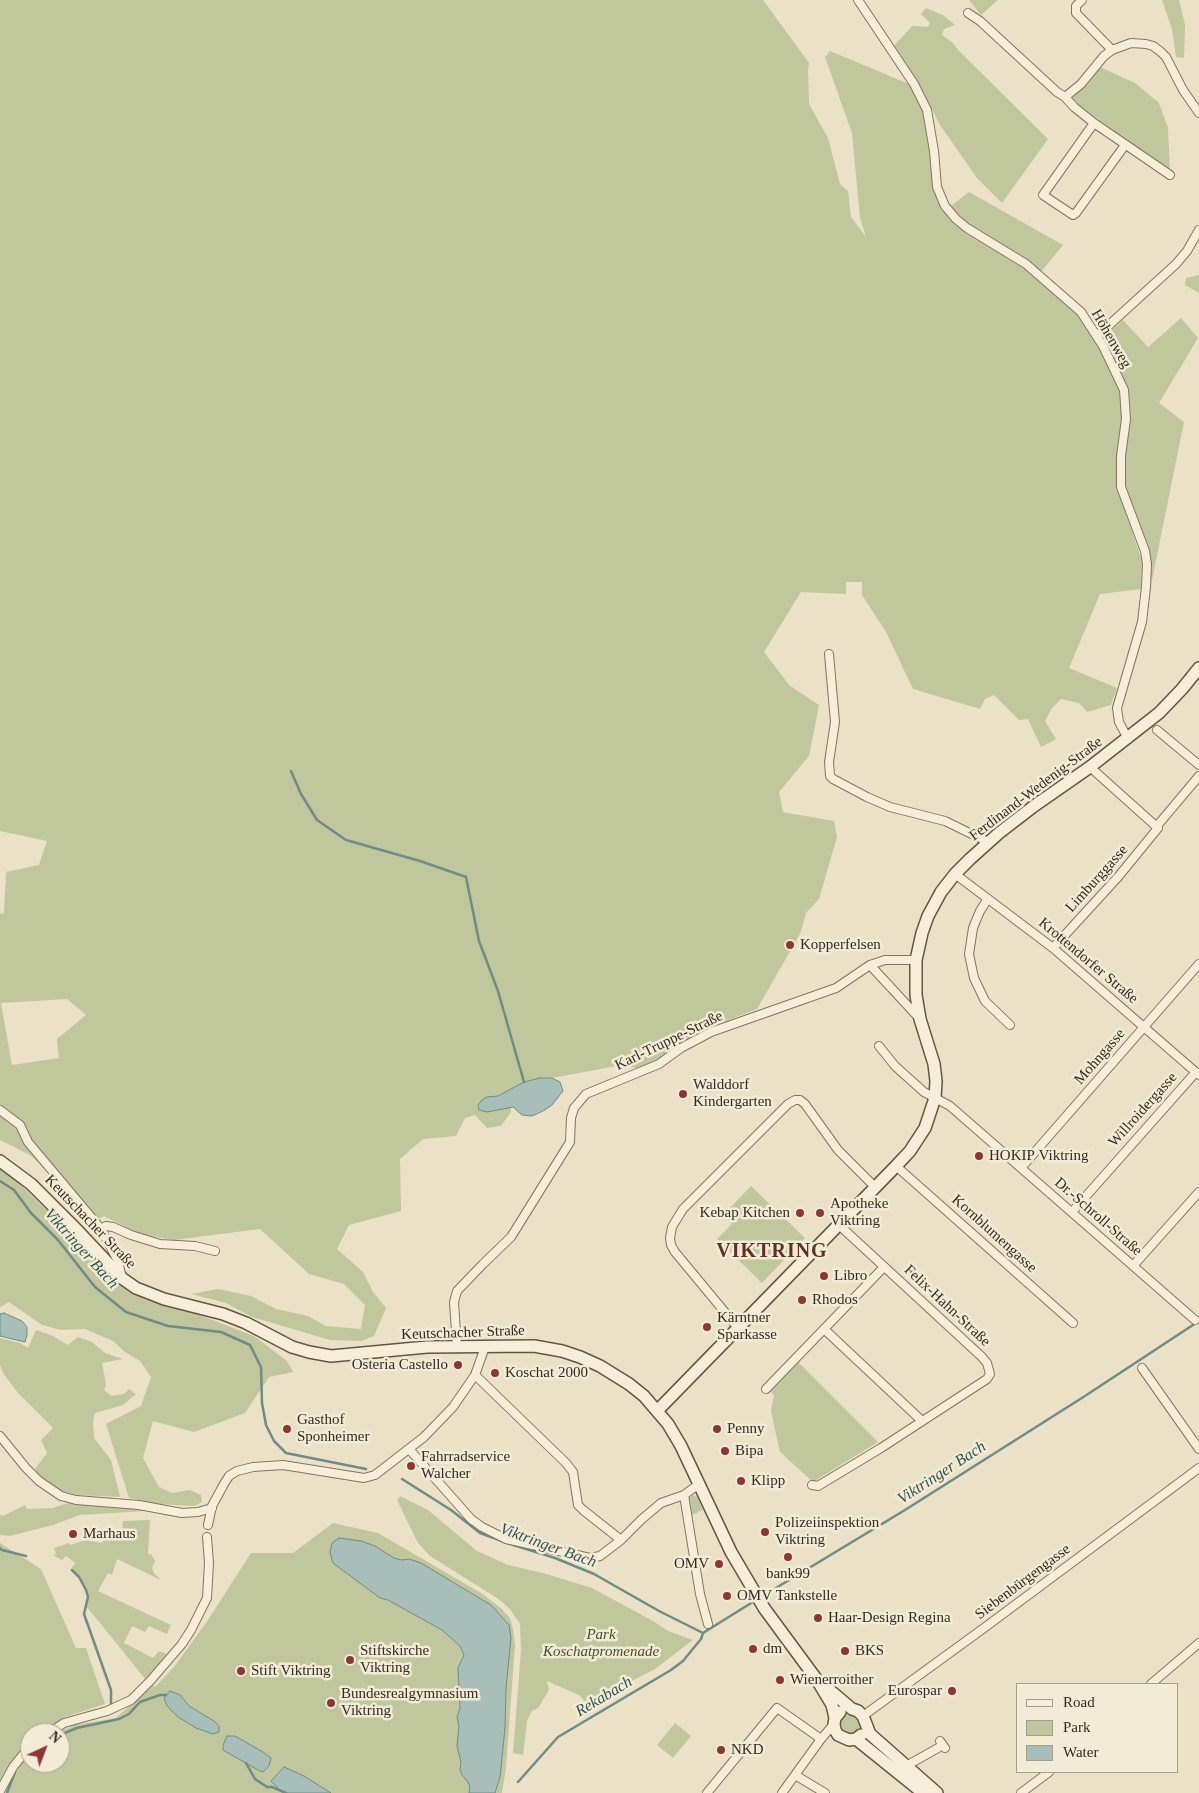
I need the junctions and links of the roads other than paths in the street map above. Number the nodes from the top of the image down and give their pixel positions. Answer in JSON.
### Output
{"nodes":[{"id":1,"x":858,"y":0,"type":"edge"},
{"id":2,"x":1082,"y":0,"type":"edge"},
{"id":3,"x":968,"y":13,"type":"dead end"},
{"id":4,"x":1112,"y":50,"type":"junction"},
{"id":5,"x":1065,"y":97,"type":"junction"},
{"id":6,"x":1199,"y":114,"type":"edge"},
{"id":7,"x":1094,"y":123,"type":"junction"},
{"id":8,"x":1124,"y":145,"type":"junction"},
{"id":9,"x":1170,"y":175,"type":"dead end"},
{"id":10,"x":1199,"y":230,"type":"edge"},
{"id":11,"x":1097,"y":336,"type":"junction"},
{"id":12,"x":829,"y":654,"type":"dead end"},
{"id":13,"x":1197,"y":674,"type":"edge"},
{"id":14,"x":1157,"y":730,"type":"dead end"},
{"id":15,"x":1128,"y":739,"type":"junction"},
{"id":16,"x":1199,"y":765,"type":"edge"},
{"id":17,"x":1090,"y":767,"type":"junction"},
{"id":18,"x":1199,"y":776,"type":"edge"},
{"id":19,"x":1156,"y":826,"type":"junction"},
{"id":20,"x":988,"y":842,"type":"junction"},
{"id":21,"x":954,"y":874,"type":"junction"},
{"id":22,"x":987,"y":900,"type":"junction"},
{"id":23,"x":1053,"y":948,"type":"junction"},
{"id":24,"x":916,"y":960,"type":"junction"},
{"id":25,"x":1199,"y":964,"type":"edge"},
{"id":26,"x":870,"y":965,"type":"junction"},
{"id":27,"x":920,"y":1019,"type":"junction"},
{"id":28,"x":1010,"y":1025,"type":"dead end"},
{"id":29,"x":1144,"y":1026,"type":"junction"},
{"id":30,"x":879,"y":1046,"type":"dead end"},
{"id":31,"x":1197,"y":1073,"type":"edge"},
{"id":32,"x":935,"y":1098,"type":"junction"},
{"id":33,"x":0,"y":1110,"type":"edge"},
{"id":34,"x":0,"y":1161,"type":"edge"},
{"id":35,"x":896,"y":1166,"type":"junction"},
{"id":36,"x":1021,"y":1168,"type":"junction"},
{"id":37,"x":876,"y":1188,"type":"junction"},
{"id":38,"x":1199,"y":1192,"type":"edge"},
{"id":39,"x":1072,"y":1212,"type":"junction"},
{"id":40,"x":839,"y":1225,"type":"junction"},
{"id":41,"x":101,"y":1229,"type":"junction"},
{"id":42,"x":215,"y":1251,"type":"dead end"},
{"id":43,"x":1133,"y":1266,"type":"junction"},
{"id":44,"x":884,"y":1267,"type":"junction"},
{"id":45,"x":123,"y":1279,"type":"junction"},
{"id":46,"x":1195,"y":1320,"type":"dead end"},
{"id":47,"x":1072,"y":1324,"type":"dead end"},
{"id":48,"x":738,"y":1328,"type":"junction"},
{"id":49,"x":824,"y":1329,"type":"junction"},
{"id":50,"x":457,"y":1347,"type":"junction"},
{"id":51,"x":485,"y":1347,"type":"junction"},
{"id":52,"x":1142,"y":1368,"type":"dead end"},
{"id":53,"x":475,"y":1376,"type":"junction"},
{"id":54,"x":766,"y":1389,"type":"dead end"},
{"id":55,"x":658,"y":1410,"type":"junction"},
{"id":56,"x":922,"y":1421,"type":"junction"},
{"id":57,"x":0,"y":1436,"type":"edge"},
{"id":58,"x":409,"y":1449,"type":"junction"},
{"id":59,"x":1199,"y":1449,"type":"edge"},
{"id":60,"x":1199,"y":1468,"type":"edge"},
{"id":61,"x":699,"y":1484,"type":"junction"},
{"id":62,"x":812,"y":1485,"type":"dead end"},
{"id":63,"x":684,"y":1495,"type":"junction"},
{"id":64,"x":211,"y":1510,"type":"junction"},
{"id":65,"x":208,"y":1525,"type":"dead end"},
{"id":66,"x":207,"y":1537,"type":"dead end"},
{"id":67,"x":621,"y":1540,"type":"junction"},
{"id":68,"x":708,"y":1624,"type":"dead end"},
{"id":69,"x":1199,"y":1643,"type":"edge"},
{"id":70,"x":817,"y":1680,"type":"junction"},
{"id":71,"x":1152,"y":1683,"type":"edge"},
{"id":72,"x":852,"y":1709,"type":"junction"},
{"id":73,"x":864,"y":1720,"type":"junction"},
{"id":74,"x":835,"y":1721,"type":"junction"},
{"id":75,"x":64,"y":1723,"type":"edge"},
{"id":76,"x":838,"y":1735,"type":"junction"},
{"id":77,"x":821,"y":1739,"type":"junction"},
{"id":78,"x":856,"y":1739,"type":"junction"},
{"id":79,"x":941,"y":1746,"type":"dead end"},
{"id":80,"x":20,"y":1758,"type":"edge"},
{"id":81,"x":906,"y":1766,"type":"junction"},
{"id":82,"x":1048,"y":1773,"type":"edge"},
{"id":83,"x":795,"y":1775,"type":"junction"},
{"id":84,"x":0,"y":1790,"type":"edge"},
{"id":85,"x":707,"y":1793,"type":"edge"},
{"id":86,"x":782,"y":1793,"type":"edge"},
{"id":87,"x":825,"y":1793,"type":"edge"},
{"id":88,"x":923,"y":1793,"type":"edge"},
{"id":89,"x":937,"y":1793,"type":"edge"},
{"id":90,"x":1021,"y":1793,"type":"edge"}],
"edges":[{"from":1,"to":11,"type":"street","name":"Höhenweg"},
{"from":2,"to":4,"type":"street"},
{"from":3,"to":5,"type":"street"},
{"from":4,"to":5,"type":"street"},
{"from":4,"to":6,"type":"street"},
{"from":5,"to":7,"type":"street"},
{"from":7,"to":8,"type":"street"},
{"from":7,"to":8,"type":"street"},
{"from":8,"to":9,"type":"street"},
{"from":10,"to":11,"type":"street"},
{"from":11,"to":15,"type":"street","name":"Höhenweg"},
{"from":12,"to":20,"type":"street"},
{"from":13,"to":15,"type":"main road","name":"Ferdinand-Wedenig-Straße"},
{"from":14,"to":16,"type":"street"},
{"from":15,"to":17,"type":"main road","name":"Ferdinand-Wedenig-Straße"},
{"from":17,"to":19,"type":"street"},
{"from":17,"to":20,"type":"main road","name":"Ferdinand-Wedenig-Straße"},
{"from":18,"to":19,"type":"street","name":"Limburggasse"},
{"from":19,"to":23,"type":"street","name":"Limburggasse"},
{"from":20,"to":21,"type":"main road","name":"Ferdinand-Wedenig-Straße"},
{"from":21,"to":22,"type":"street","name":"Krottendorfer Straße"},
{"from":21,"to":24,"type":"main road","name":"Ferdinand-Wedenig-Straße"},
{"from":22,"to":23,"type":"street","name":"Krottendorfer Straße"},
{"from":22,"to":28,"type":"street"},
{"from":23,"to":29,"type":"street","name":"Krottendorfer Straße"},
{"from":24,"to":26,"type":"street","name":"Karl-Truppe-Straße"},
{"from":24,"to":27,"type":"main road","name":"Ferdinand-Wedenig-Straße"},
{"from":25,"to":29,"type":"street","name":"Mohngasse"},
{"from":26,"to":27,"type":"street"},
{"from":26,"to":50,"type":"street","name":"Karl-Truppe-Straße"},
{"from":27,"to":32,"type":"main road","name":"Ferdinand-Wedenig-Straße"},
{"from":29,"to":31,"type":"street","name":"Krottendorfer Straße"},
{"from":29,"to":36,"type":"street","name":"Mohngasse"},
{"from":30,"to":32,"type":"street","name":"Dr.-Schroll-Straße"},
{"from":31,"to":39,"type":"street","name":"Willroidergasse"},
{"from":32,"to":35,"type":"main road","name":"Ferdinand-Wedenig-Straße"},
{"from":32,"to":36,"type":"street","name":"Dr.-Schroll-Straße"},
{"from":33,"to":41,"type":"street"},
{"from":34,"to":45,"type":"main road","name":"Keutschacher Straße"},
{"from":35,"to":37,"type":"main road","name":"Ferdinand-Wedenig-Straße"},
{"from":35,"to":47,"type":"street","name":"Kornblumengasse"},
{"from":36,"to":39,"type":"street","name":"Dr.-Schroll-Straße"},
{"from":37,"to":40,"type":"main road","name":"Ferdinand-Wedenig-Straße"},
{"from":37,"to":48,"type":"street"},
{"from":38,"to":43,"type":"street"},
{"from":39,"to":43,"type":"street","name":"Dr.-Schroll-Straße"},
{"from":40,"to":44,"type":"street","name":"Felix-Hahn-Straße"},
{"from":40,"to":48,"type":"main road","name":"Ferdinand-Wedenig-Straße"},
{"from":41,"to":42,"type":"street"},
{"from":41,"to":45,"type":"street"},
{"from":43,"to":46,"type":"street","name":"Dr.-Schroll-Straße"},
{"from":44,"to":49,"type":"street","name":"Felix-Hahn-Straße"},
{"from":44,"to":56,"type":"street","name":"Felix-Hahn-Straße"},
{"from":45,"to":50,"type":"main road","name":"Keutschacher Straße"},
{"from":48,"to":55,"type":"main road","name":"Ferdinand-Wedenig-Straße"},
{"from":49,"to":54,"type":"street","name":"Felix-Hahn-Straße"},
{"from":49,"to":56,"type":"street"},
{"from":50,"to":51,"type":"main road","name":"Keutschacher Straße"},
{"from":51,"to":53,"type":"street"},
{"from":51,"to":55,"type":"main road","name":"Keutschacher Straße"},
{"from":52,"to":59,"type":"street"},
{"from":53,"to":58,"type":"street"},
{"from":53,"to":67,"type":"street"},
{"from":55,"to":61,"type":"main road","name":"Keutschacher Straße"},
{"from":56,"to":62,"type":"street","name":"Felix-Hahn-Straße"},
{"from":57,"to":64,"type":"street"},
{"from":58,"to":64,"type":"street"},
{"from":58,"to":67,"type":"street"},
{"from":60,"to":73,"type":"street","name":"Siebenbürgengasse"},
{"from":61,"to":63,"type":"street"},
{"from":61,"to":70,"type":"main road","name":"Keutschacher Straße"},
{"from":63,"to":67,"type":"street"},
{"from":63,"to":68,"type":"street"},
{"from":64,"to":65,"type":"street"},
{"from":66,"to":75,"type":"street"},
{"from":69,"to":71,"type":"street"},
{"from":70,"to":72,"type":"main road","name":"Keutschacher Straße"},
{"from":70,"to":74,"type":"main road","name":"Keutschacher Straße"},
{"from":72,"to":73,"type":"main road","name":"Keutschacher Straße"},
{"from":72,"to":74,"type":"main road"},
{"from":73,"to":78,"type":"main road"},
{"from":73,"to":81,"type":"main road","name":"Keutschacher Straße"},
{"from":74,"to":76,"type":"main road","name":"Keutschacher Straße"},
{"from":74,"to":77,"type":"street"},
{"from":76,"to":77,"type":"street"},
{"from":76,"to":78,"type":"main road"},
{"from":77,"to":83,"type":"street"},
{"from":77,"to":85,"type":"street"},
{"from":78,"to":88,"type":"main road"},
{"from":79,"to":81,"type":"street"},
{"from":80,"to":84,"type":"street"},
{"from":81,"to":89,"type":"main road","name":"Keutschacher Straße"},
{"from":82,"to":90,"type":"street"},
{"from":83,"to":86,"type":"street"},
{"from":83,"to":87,"type":"street"}]}
